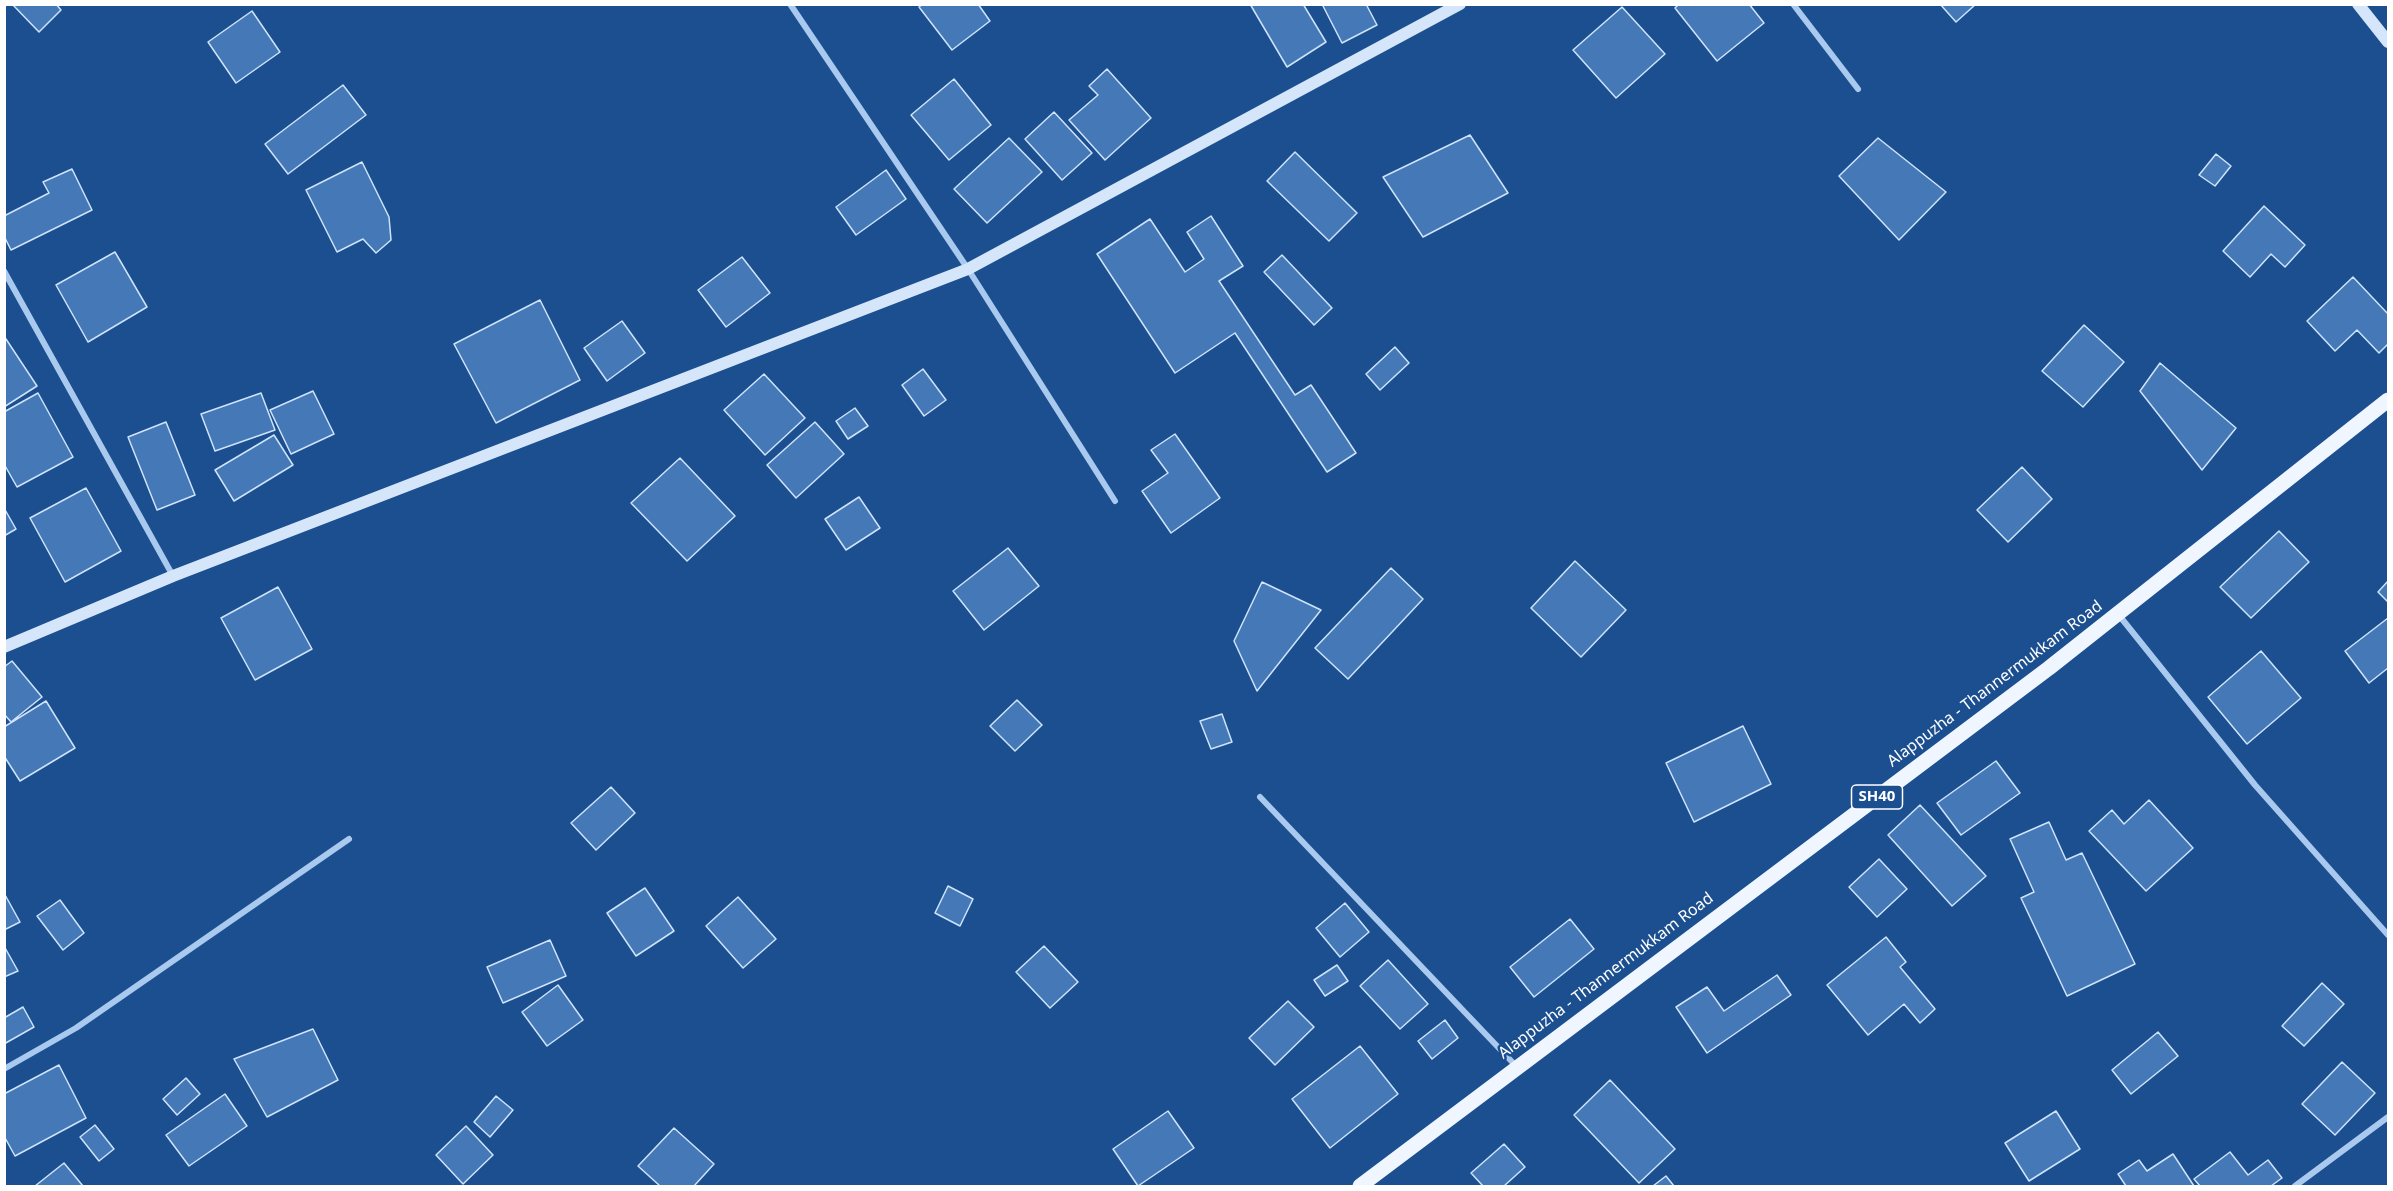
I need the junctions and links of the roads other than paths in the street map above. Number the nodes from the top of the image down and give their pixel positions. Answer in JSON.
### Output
{"nodes":[{"id":1,"x":790,"y":4,"type":"edge"},
{"id":2,"x":1460,"y":4,"type":"edge"},
{"id":3,"x":1793,"y":4,"type":"edge"},
{"id":4,"x":2358,"y":4,"type":"edge"},
{"id":5,"x":2388,"y":42,"type":"edge"},
{"id":6,"x":1858,"y":90,"type":"dead end"},
{"id":7,"x":968,"y":269,"type":"junction"},
{"id":8,"x":4,"y":272,"type":"edge"},
{"id":9,"x":2388,"y":400,"type":"edge"},
{"id":10,"x":1115,"y":501,"type":"dead end"},
{"id":11,"x":173,"y":576,"type":"junction"},
{"id":12,"x":2118,"y":614,"type":"junction"},
{"id":13,"x":4,"y":647,"type":"edge"},
{"id":14,"x":1260,"y":797,"type":"dead end"},
{"id":15,"x":349,"y":839,"type":"dead end"},
{"id":16,"x":2388,"y":935,"type":"edge"},
{"id":17,"x":1516,"y":1066,"type":"junction"},
{"id":18,"x":4,"y":1069,"type":"edge"},
{"id":19,"x":2388,"y":1117,"type":"edge"},
{"id":20,"x":1367,"y":1184,"type":"edge"},
{"id":21,"x":2295,"y":1186,"type":"edge"}],
"edges":[{"from":1,"to":7,"type":"street"},
{"from":2,"to":7,"type":"main road"},
{"from":3,"to":6,"type":"street"},
{"from":4,"to":5,"type":"main road"},
{"from":7,"to":10,"type":"street"},
{"from":7,"to":11,"type":"main road"},
{"from":8,"to":11,"type":"street"},
{"from":9,"to":12,"type":"main road","name":"Alappuzha - Thannermukkam Road","number":"SH40"},
{"from":11,"to":13,"type":"main road"},
{"from":12,"to":16,"type":"street"},
{"from":12,"to":17,"type":"main road","name":"Alappuzha - Thannermukkam Road","number":"SH40"},
{"from":14,"to":17,"type":"street"},
{"from":15,"to":18,"type":"street"},
{"from":17,"to":20,"type":"main road","name":"Alappuzha - Thannermukkam Road","number":"SH40"},
{"from":19,"to":21,"type":"street"}]}
